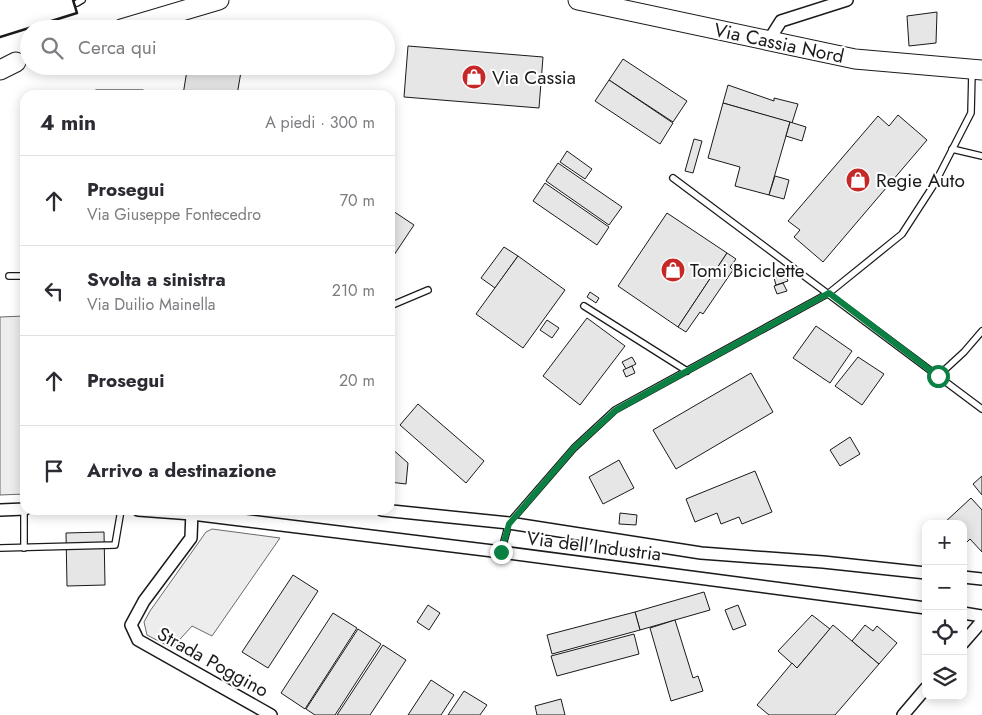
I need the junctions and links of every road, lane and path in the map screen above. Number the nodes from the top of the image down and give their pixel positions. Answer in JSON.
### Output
{"nodes":[{"id":1,"x":219,"y":0,"type":"edge"},
{"id":2,"x":578,"y":0,"type":"edge"},
{"id":3,"x":847,"y":0,"type":"edge"},
{"id":4,"x":151,"y":20,"type":"edge"},
{"id":5,"x":769,"y":40,"type":"junction"},
{"id":6,"x":977,"y":70,"type":"edge"},
{"id":7,"x":952,"y":149,"type":"junction"},
{"id":8,"x":982,"y":156,"type":"edge"},
{"id":9,"x":673,"y":178,"type":"dead end"},
{"id":10,"x":9,"y":276,"type":"dead end"},
{"id":11,"x":20,"y":276,"type":"edge"},
{"id":12,"x":428,"y":290,"type":"dead end"},
{"id":13,"x":829,"y":293,"type":"junction"},
{"id":14,"x":395,"y":304,"type":"edge"},
{"id":15,"x":584,"y":306,"type":"dead end"},
{"id":16,"x":982,"y":331,"type":"edge"},
{"id":17,"x":687,"y":371,"type":"junction"},
{"id":18,"x":938,"y":376,"type":"junction"},
{"id":19,"x":982,"y":409,"type":"edge"},
{"id":20,"x":20,"y":509,"type":"edge"},
{"id":21,"x":0,"y":510,"type":"edge"},
{"id":22,"x":395,"y":511,"type":"edge"},
{"id":23,"x":24,"y":515,"type":"edge"},
{"id":24,"x":121,"y":515,"type":"edge"},
{"id":25,"x":192,"y":515,"type":"edge"},
{"id":26,"x":215,"y":515,"type":"edge"},
{"id":27,"x":509,"y":524,"type":"junction"},
{"id":28,"x":0,"y":548,"type":"edge"},
{"id":29,"x":24,"y":548,"type":"junction"},
{"id":30,"x":501,"y":552,"type":"junction"},
{"id":31,"x":922,"y":573,"type":"edge"},
{"id":32,"x":967,"y":577,"type":"edge"},
{"id":33,"x":982,"y":579,"type":"edge"},
{"id":34,"x":922,"y":607,"type":"edge"},
{"id":35,"x":967,"y":614,"type":"edge"},
{"id":36,"x":982,"y":616,"type":"edge"},
{"id":37,"x":982,"y":621,"type":"edge"},
{"id":38,"x":967,"y":638,"type":"edge"},
{"id":39,"x":922,"y":693,"type":"edge"},
{"id":40,"x":271,"y":715,"type":"edge"},
{"id":41,"x":903,"y":715,"type":"edge"}],
"edges":[{"from":1,"to":4,"type":"main road"},
{"from":2,"to":5,"type":"main road","name":"Via Cassia Nord"},
{"from":3,"to":5,"type":"street"},
{"from":5,"to":6,"type":"main road","name":"Via Cassia Nord"},
{"from":6,"to":7,"type":"lane"},
{"from":7,"to":8,"type":"lane"},
{"from":7,"to":13,"type":"lane"},
{"from":9,"to":13,"type":"lane"},
{"from":10,"to":11,"type":"lane"},
{"from":12,"to":14,"type":"lane"},
{"from":13,"to":17,"type":"lane"},
{"from":13,"to":18,"type":"lane"},
{"from":15,"to":17,"type":"lane"},
{"from":16,"to":18,"type":"lane"},
{"from":17,"to":27,"type":"lane"},
{"from":18,"to":19,"type":"lane"},
{"from":20,"to":21,"type":"street"},
{"from":22,"to":27,"type":"street","name":"Via dell'Industria"},
{"from":23,"to":29,"type":"lane"},
{"from":24,"to":29,"type":"lane"},
{"from":25,"to":40,"type":"street","name":"Strada Poggino"},
{"from":26,"to":30,"type":"street","name":"Via dell'Industria"},
{"from":27,"to":30,"type":"lane"},
{"from":27,"to":31,"type":"street","name":"Via dell'Industria"},
{"from":28,"to":29,"type":"lane"},
{"from":30,"to":34,"type":"street","name":"Via dell'Industria"},
{"from":32,"to":33,"type":"street"},
{"from":35,"to":36,"type":"street"},
{"from":37,"to":38,"type":"street"},
{"from":39,"to":41,"type":"street"}]}
